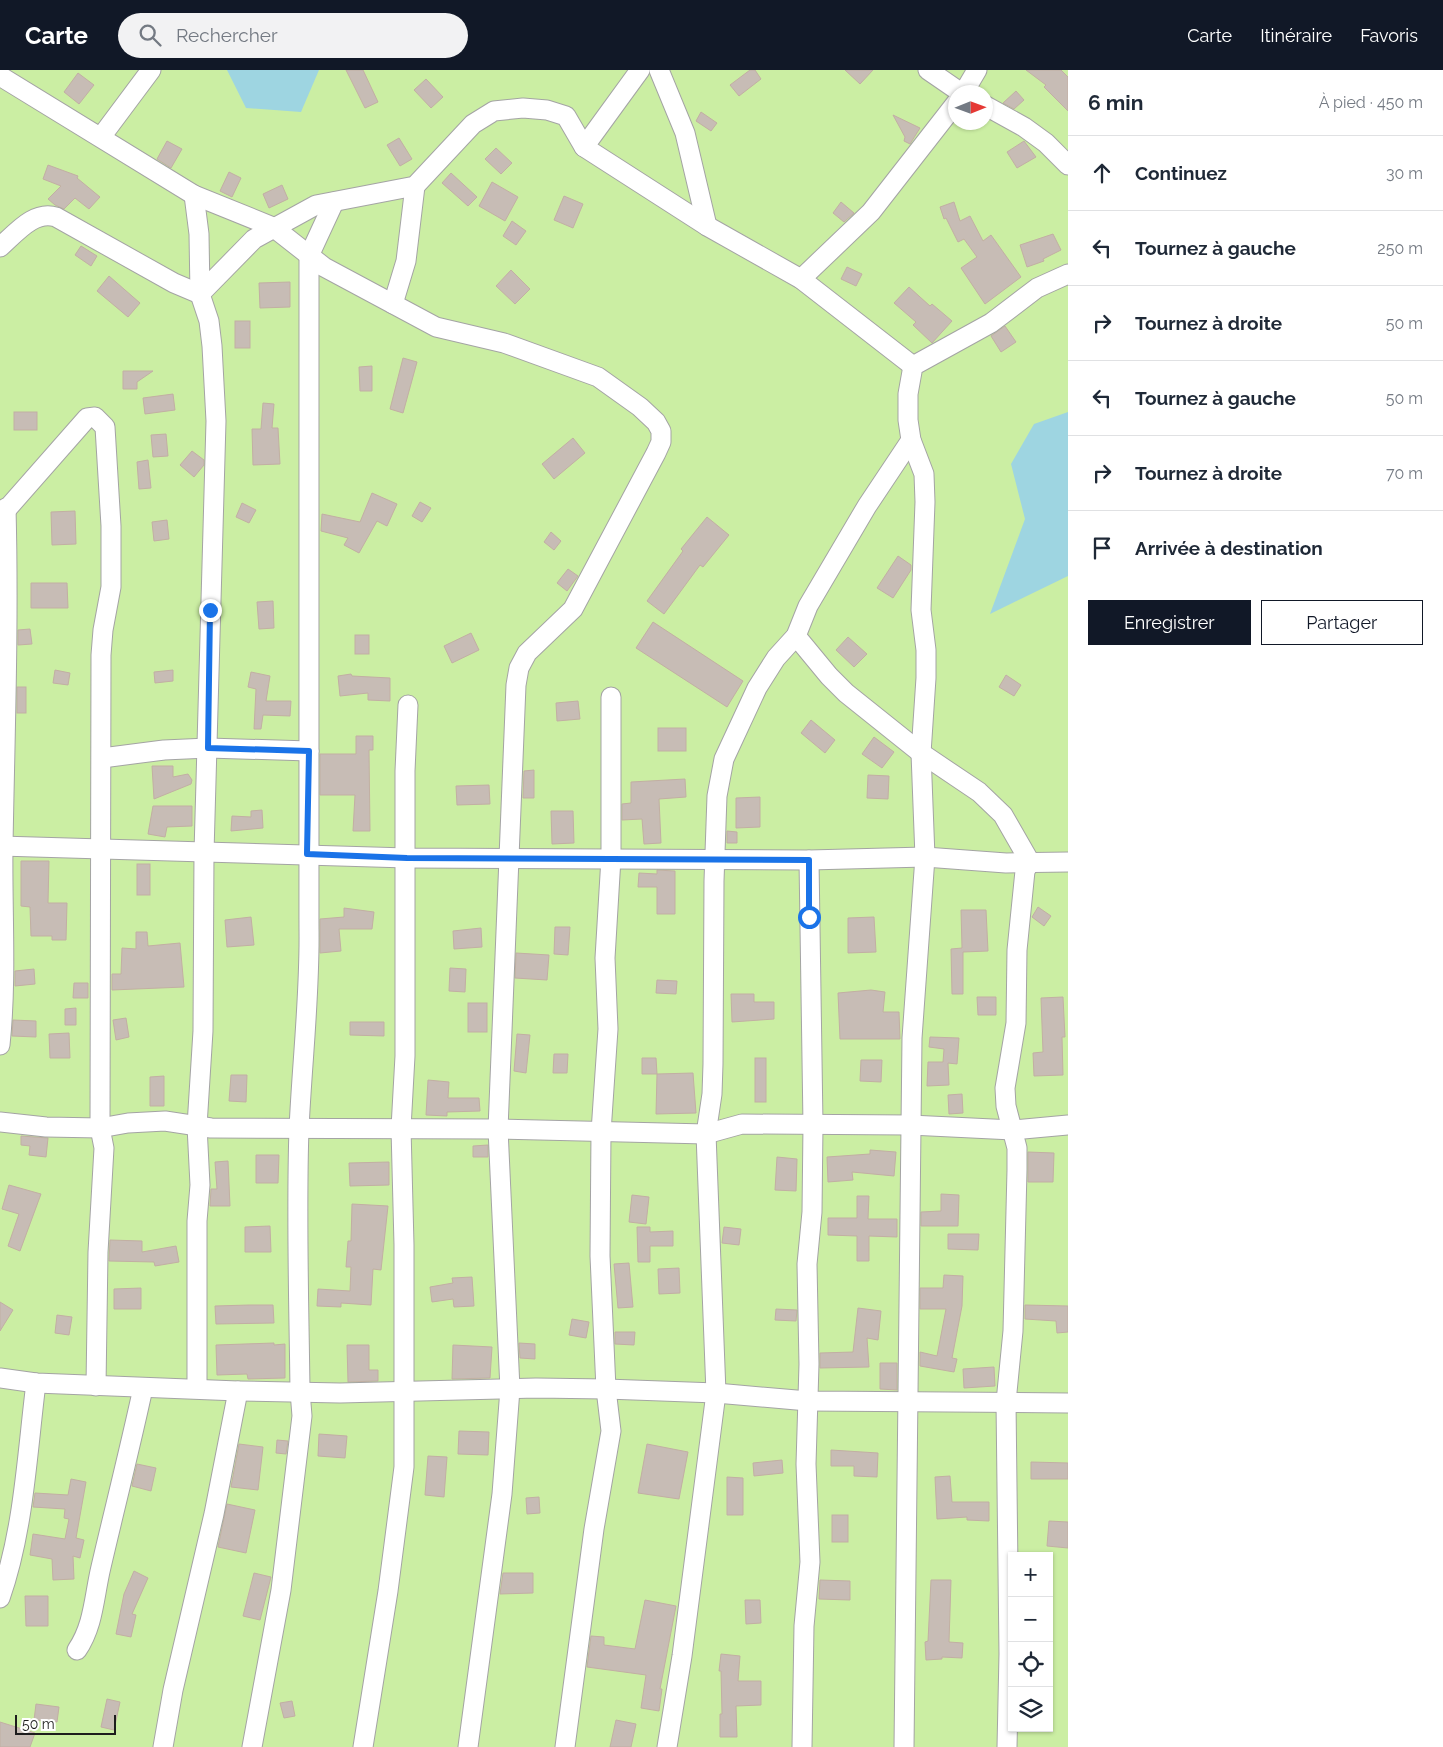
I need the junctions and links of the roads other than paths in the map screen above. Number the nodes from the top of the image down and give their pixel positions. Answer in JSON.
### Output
{"nodes":[{"id":1,"x":151,"y":70,"type":"edge"},
{"id":2,"x":640,"y":70,"type":"edge"},
{"id":3,"x":659,"y":70,"type":"edge"},
{"id":4,"x":928,"y":70,"type":"edge"},
{"id":5,"x":977,"y":70,"type":"edge"},
{"id":6,"x":0,"y":76,"type":"edge"},
{"id":7,"x":951,"y":85,"type":"edge"},
{"id":8,"x":967,"y":85,"type":"edge"},
{"id":9,"x":993,"y":110,"type":"edge"},
{"id":10,"x":948,"y":113,"type":"edge"},
{"id":11,"x":101,"y":137,"type":"junction"},
{"id":12,"x":584,"y":146,"type":"junction"},
{"id":13,"x":1068,"y":165,"type":"edge"},
{"id":14,"x":414,"y":186,"type":"junction"},
{"id":15,"x":194,"y":195,"type":"junction"},
{"id":16,"x":334,"y":202,"type":"junction"},
{"id":17,"x":707,"y":226,"type":"junction"},
{"id":18,"x":273,"y":227,"type":"junction"},
{"id":19,"x":0,"y":247,"type":"edge"},
{"id":20,"x":310,"y":256,"type":"junction"},
{"id":21,"x":1068,"y":274,"type":"edge"},
{"id":22,"x":801,"y":279,"type":"junction"},
{"id":23,"x":200,"y":294,"type":"junction"},
{"id":24,"x":393,"y":304,"type":"junction"},
{"id":25,"x":913,"y":366,"type":"junction"},
{"id":26,"x":912,"y":440,"type":"junction"},
{"id":27,"x":3,"y":513,"type":"edge"},
{"id":28,"x":796,"y":636,"type":"junction"},
{"id":29,"x":612,"y":697,"type":"dead end"},
{"id":30,"x":408,"y":705,"type":"dead end"},
{"id":31,"x":208,"y":748,"type":"junction"},
{"id":32,"x":309,"y":751,"type":"junction"},
{"id":33,"x":921,"y":753,"type":"junction"},
{"id":34,"x":102,"y":758,"type":"junction"},
{"id":35,"x":2,"y":846,"type":"edge"},
{"id":36,"x":102,"y":850,"type":"junction"},
{"id":37,"x":204,"y":853,"type":"junction"},
{"id":38,"x":307,"y":854,"type":"junction"},
{"id":39,"x":926,"y":857,"type":"junction"},
{"id":40,"x":407,"y":858,"type":"junction"},
{"id":41,"x":510,"y":858,"type":"junction"},
{"id":42,"x":611,"y":858,"type":"junction"},
{"id":43,"x":716,"y":860,"type":"junction"},
{"id":44,"x":809,"y":860,"type":"junction"},
{"id":45,"x":1030,"y":862,"type":"junction"},
{"id":46,"x":1068,"y":862,"type":"edge"},
{"id":47,"x":0,"y":1045,"type":"edge"},
{"id":48,"x":0,"y":1122,"type":"edge"},
{"id":49,"x":910,"y":1125,"type":"junction"},
{"id":50,"x":1068,"y":1125,"type":"edge"},
{"id":51,"x":197,"y":1126,"type":"junction"},
{"id":52,"x":813,"y":1126,"type":"junction"},
{"id":53,"x":100,"y":1128,"type":"junction"},
{"id":54,"x":401,"y":1128,"type":"junction"},
{"id":55,"x":498,"y":1129,"type":"junction"},
{"id":56,"x":299,"y":1130,"type":"junction"},
{"id":57,"x":1013,"y":1130,"type":"junction"},
{"id":58,"x":601,"y":1132,"type":"junction"},
{"id":59,"x":706,"y":1134,"type":"junction"},
{"id":60,"x":0,"y":1378,"type":"edge"},
{"id":61,"x":36,"y":1383,"type":"junction"},
{"id":62,"x":96,"y":1386,"type":"junction"},
{"id":63,"x":144,"y":1388,"type":"junction"},
{"id":64,"x":197,"y":1388,"type":"junction"},
{"id":65,"x":510,"y":1389,"type":"junction"},
{"id":66,"x":606,"y":1389,"type":"junction"},
{"id":67,"x":238,"y":1391,"type":"junction"},
{"id":68,"x":300,"y":1391,"type":"junction"},
{"id":69,"x":405,"y":1391,"type":"junction"},
{"id":70,"x":716,"y":1393,"type":"junction"},
{"id":71,"x":909,"y":1400,"type":"junction"},
{"id":72,"x":808,"y":1401,"type":"junction"},
{"id":73,"x":1006,"y":1402,"type":"junction"},
{"id":74,"x":1068,"y":1403,"type":"edge"},
{"id":75,"x":0,"y":1598,"type":"edge"},
{"id":76,"x":77,"y":1650,"type":"dead end"},
{"id":77,"x":162,"y":1747,"type":"edge"},
{"id":78,"x":252,"y":1747,"type":"edge"},
{"id":79,"x":363,"y":1747,"type":"edge"},
{"id":80,"x":468,"y":1747,"type":"edge"},
{"id":81,"x":565,"y":1747,"type":"edge"},
{"id":82,"x":667,"y":1747,"type":"edge"},
{"id":83,"x":802,"y":1747,"type":"edge"},
{"id":84,"x":904,"y":1747,"type":"edge"},
{"id":85,"x":1007,"y":1747,"type":"edge"}],
"edges":[{"from":1,"to":11,"type":"street"},
{"from":2,"to":12,"type":"street"},
{"from":3,"to":17,"type":"street"},
{"from":4,"to":7,"type":"street"},
{"from":5,"to":8,"type":"street"},
{"from":6,"to":11,"type":"street"},
{"from":9,"to":13,"type":"street"},
{"from":10,"to":22,"type":"street"},
{"from":11,"to":15,"type":"street"},
{"from":12,"to":14,"type":"street"},
{"from":12,"to":17,"type":"street"},
{"from":14,"to":16,"type":"street"},
{"from":14,"to":24,"type":"street"},
{"from":15,"to":18,"type":"street"},
{"from":15,"to":23,"type":"street"},
{"from":16,"to":18,"type":"street"},
{"from":16,"to":20,"type":"street"},
{"from":17,"to":22,"type":"street"},
{"from":18,"to":20,"type":"street"},
{"from":18,"to":23,"type":"street"},
{"from":19,"to":23,"type":"street"},
{"from":20,"to":24,"type":"street"},
{"from":20,"to":32,"type":"street"},
{"from":21,"to":25,"type":"street"},
{"from":22,"to":25,"type":"street"},
{"from":23,"to":31,"type":"street"},
{"from":24,"to":41,"type":"street"},
{"from":25,"to":26,"type":"street"},
{"from":26,"to":28,"type":"street"},
{"from":26,"to":33,"type":"street"},
{"from":27,"to":34,"type":"street"},
{"from":27,"to":35,"type":"street"},
{"from":28,"to":33,"type":"street"},
{"from":28,"to":43,"type":"street"},
{"from":29,"to":42,"type":"street"},
{"from":30,"to":40,"type":"street"},
{"from":31,"to":32,"type":"street"},
{"from":31,"to":34,"type":"street"},
{"from":31,"to":37,"type":"street"},
{"from":32,"to":38,"type":"street"},
{"from":33,"to":39,"type":"street"},
{"from":33,"to":45,"type":"street"},
{"from":34,"to":36,"type":"street"},
{"from":35,"to":36,"type":"street"},
{"from":35,"to":47,"type":"street"},
{"from":36,"to":37,"type":"street"},
{"from":36,"to":53,"type":"street"},
{"from":37,"to":38,"type":"street"},
{"from":37,"to":51,"type":"street"},
{"from":38,"to":40,"type":"street"},
{"from":38,"to":56,"type":"street"},
{"from":39,"to":44,"type":"street"},
{"from":39,"to":45,"type":"street"},
{"from":39,"to":49,"type":"street"},
{"from":40,"to":41,"type":"street"},
{"from":40,"to":54,"type":"street"},
{"from":41,"to":42,"type":"street"},
{"from":41,"to":55,"type":"street"},
{"from":42,"to":43,"type":"street"},
{"from":42,"to":58,"type":"street"},
{"from":43,"to":44,"type":"street"},
{"from":43,"to":59,"type":"street"},
{"from":44,"to":52,"type":"street"},
{"from":45,"to":46,"type":"street"},
{"from":45,"to":57,"type":"street"},
{"from":48,"to":53,"type":"street"},
{"from":49,"to":52,"type":"street"},
{"from":49,"to":57,"type":"street"},
{"from":49,"to":71,"type":"street"},
{"from":50,"to":57,"type":"street"},
{"from":51,"to":53,"type":"street"},
{"from":51,"to":56,"type":"street"},
{"from":51,"to":64,"type":"street"},
{"from":52,"to":59,"type":"street"},
{"from":52,"to":72,"type":"street"},
{"from":53,"to":62,"type":"street"},
{"from":54,"to":55,"type":"street"},
{"from":54,"to":56,"type":"street"},
{"from":54,"to":69,"type":"street"},
{"from":55,"to":58,"type":"street"},
{"from":55,"to":65,"type":"street"},
{"from":56,"to":68,"type":"street"},
{"from":57,"to":73,"type":"street"},
{"from":58,"to":59,"type":"street"},
{"from":58,"to":66,"type":"street"},
{"from":59,"to":70,"type":"street"},
{"from":60,"to":61,"type":"street"},
{"from":61,"to":62,"type":"street"},
{"from":61,"to":75,"type":"street"},
{"from":62,"to":63,"type":"street"},
{"from":63,"to":64,"type":"street"},
{"from":63,"to":76,"type":"street"},
{"from":64,"to":67,"type":"street"},
{"from":65,"to":66,"type":"street"},
{"from":65,"to":69,"type":"street"},
{"from":65,"to":80,"type":"street"},
{"from":66,"to":70,"type":"street"},
{"from":66,"to":81,"type":"street"},
{"from":67,"to":68,"type":"street"},
{"from":67,"to":77,"type":"street"},
{"from":68,"to":69,"type":"street"},
{"from":68,"to":78,"type":"street"},
{"from":69,"to":79,"type":"street"},
{"from":70,"to":72,"type":"street"},
{"from":70,"to":82,"type":"street"},
{"from":71,"to":72,"type":"street"},
{"from":71,"to":73,"type":"street"},
{"from":71,"to":84,"type":"street"},
{"from":72,"to":83,"type":"street"},
{"from":73,"to":74,"type":"street"},
{"from":73,"to":85,"type":"street"}]}
